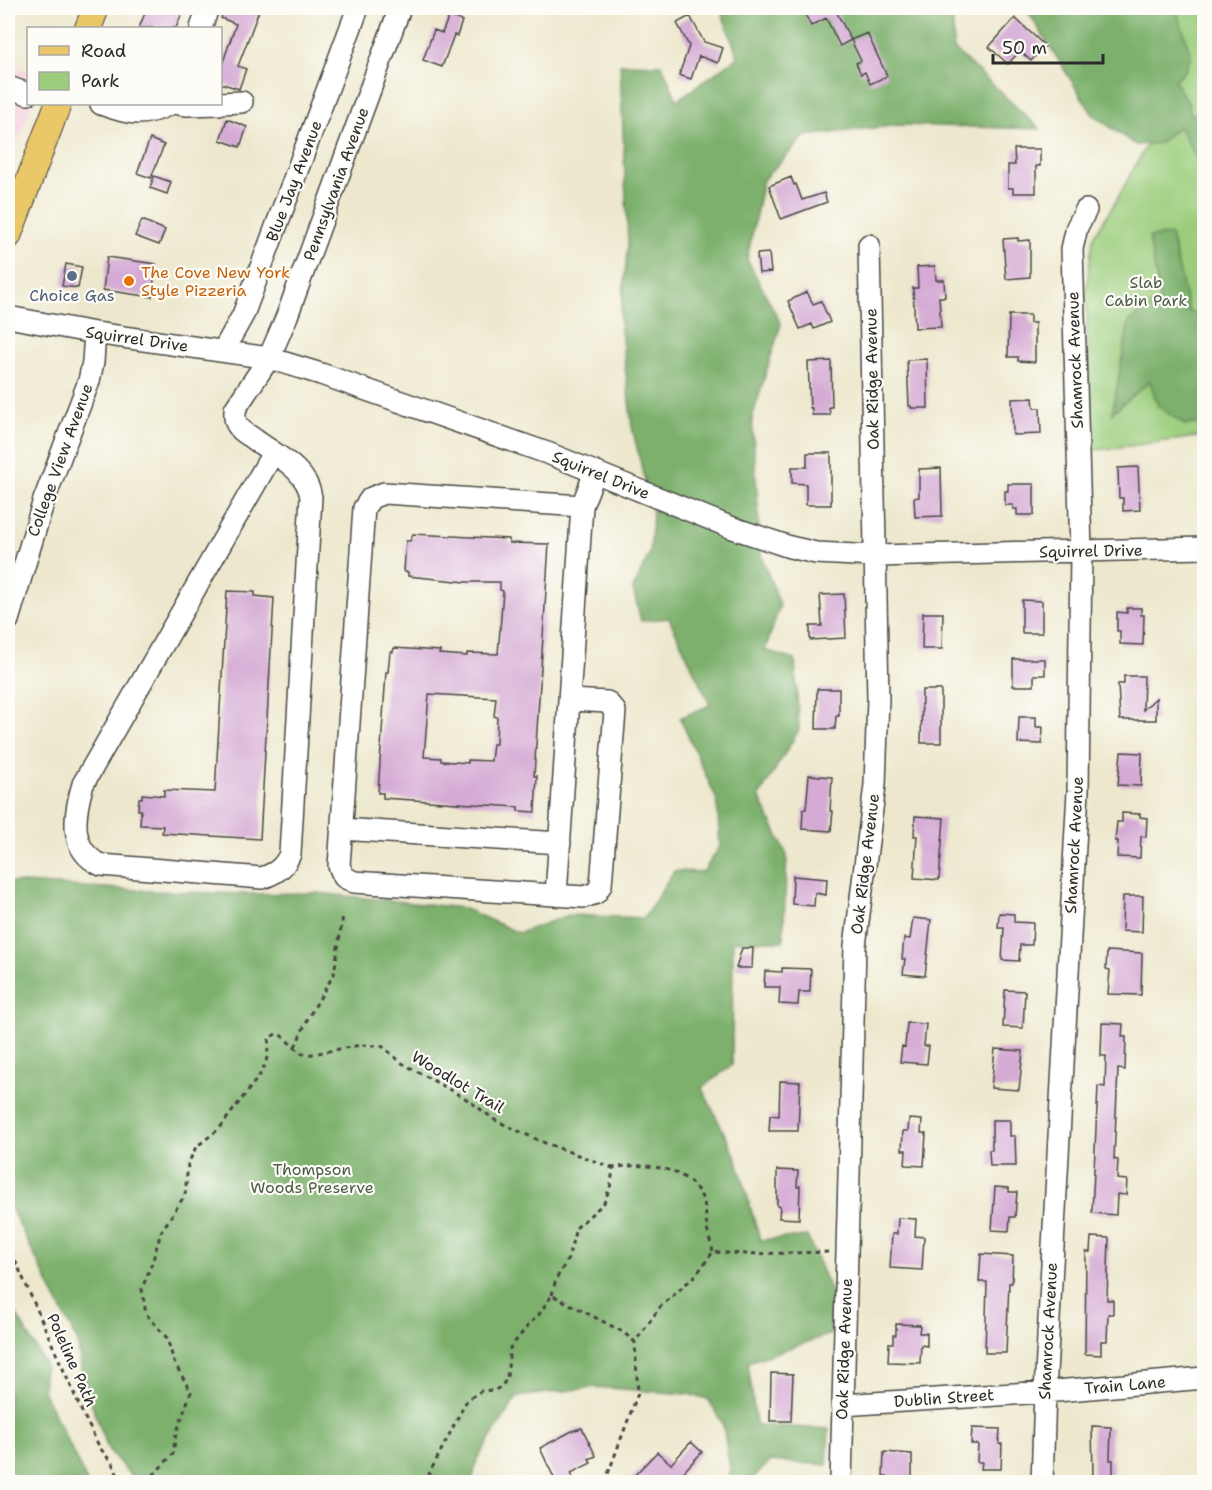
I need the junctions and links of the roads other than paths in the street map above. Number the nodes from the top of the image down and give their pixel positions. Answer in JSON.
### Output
{"nodes":[{"id":1,"x":96,"y":8,"type":"edge"},
{"id":2,"x":208,"y":8,"type":"edge"},
{"id":3,"x":358,"y":8,"type":"edge"},
{"id":4,"x":400,"y":8,"type":"edge"},
{"id":5,"x":88,"y":27,"type":"edge"},
{"id":6,"x":201,"y":27,"type":"edge"},
{"id":7,"x":10,"y":83,"type":"edge"},
{"id":8,"x":27,"y":93,"type":"edge"},
{"id":9,"x":242,"y":102,"type":"dead end"},
{"id":10,"x":222,"y":103,"type":"edge"},
{"id":11,"x":56,"y":105,"type":"edge"},
{"id":12,"x":104,"y":105,"type":"edge"},
{"id":13,"x":169,"y":105,"type":"edge"},
{"id":14,"x":1086,"y":210,"type":"dead end"},
{"id":15,"x":8,"y":236,"type":"edge"},
{"id":16,"x":869,"y":245,"type":"dead end"},
{"id":17,"x":8,"y":316,"type":"edge"},
{"id":18,"x":95,"y":333,"type":"junction"},
{"id":19,"x":223,"y":351,"type":"junction"},
{"id":20,"x":268,"y":358,"type":"junction"},
{"id":21,"x":273,"y":453,"type":"junction"},
{"id":22,"x":595,"y":472,"type":"junction"},
{"id":23,"x":582,"y":506,"type":"junction"},
{"id":24,"x":1204,"y":548,"type":"edge"},
{"id":25,"x":1081,"y":551,"type":"junction"},
{"id":26,"x":876,"y":556,"type":"junction"},
{"id":27,"x":8,"y":620,"type":"edge"},
{"id":28,"x":571,"y":700,"type":"junction"},
{"id":29,"x":341,"y":829,"type":"junction"},
{"id":30,"x":560,"y":843,"type":"junction"},
{"id":31,"x":556,"y":895,"type":"junction"},
{"id":32,"x":1204,"y":1378,"type":"edge"},
{"id":33,"x":1045,"y":1392,"type":"junction"},
{"id":34,"x":842,"y":1405,"type":"junction"},
{"id":35,"x":841,"y":1482,"type":"edge"},
{"id":36,"x":1042,"y":1482,"type":"edge"}],
"edges":[{"from":1,"to":5,"type":"main road"},
{"from":2,"to":6,"type":"street"},
{"from":3,"to":19,"type":"street","name":"Blue Jay Avenue"},
{"from":4,"to":20,"type":"street","name":"Pennsylvania Avenue"},
{"from":7,"to":8,"type":"street"},
{"from":9,"to":10,"type":"street"},
{"from":11,"to":15,"type":"main road"},
{"from":12,"to":13,"type":"street"},
{"from":14,"to":25,"type":"street","name":"Shamrock Avenue"},
{"from":16,"to":26,"type":"street","name":"Oak Ridge Avenue"},
{"from":17,"to":18,"type":"street","name":"Squirrel Drive"},
{"from":18,"to":19,"type":"street","name":"Squirrel Drive"},
{"from":18,"to":27,"type":"street","name":"College View Avenue"},
{"from":19,"to":20,"type":"street","name":"Squirrel Drive"},
{"from":20,"to":21,"type":"street","name":"Pennsylvania Avenue"},
{"from":20,"to":22,"type":"street","name":"Squirrel Drive"},
{"from":21,"to":21,"type":"street"},
{"from":22,"to":23,"type":"street"},
{"from":22,"to":26,"type":"street","name":"Squirrel Drive"},
{"from":23,"to":28,"type":"street"},
{"from":23,"to":29,"type":"street"},
{"from":24,"to":25,"type":"street","name":"Squirrel Drive"},
{"from":25,"to":26,"type":"street","name":"Squirrel Drive"},
{"from":25,"to":33,"type":"street","name":"Shamrock Avenue"},
{"from":26,"to":34,"type":"street","name":"Oak Ridge Avenue"},
{"from":28,"to":30,"type":"street"},
{"from":28,"to":31,"type":"street"},
{"from":29,"to":30,"type":"street"},
{"from":29,"to":31,"type":"street"},
{"from":30,"to":31,"type":"street"},
{"from":32,"to":33,"type":"street","name":"Train Lane"},
{"from":33,"to":34,"type":"street","name":"Dublin Street"},
{"from":33,"to":36,"type":"street","name":"Shamrock Avenue"},
{"from":34,"to":35,"type":"street","name":"Oak Ridge Avenue"}]}
